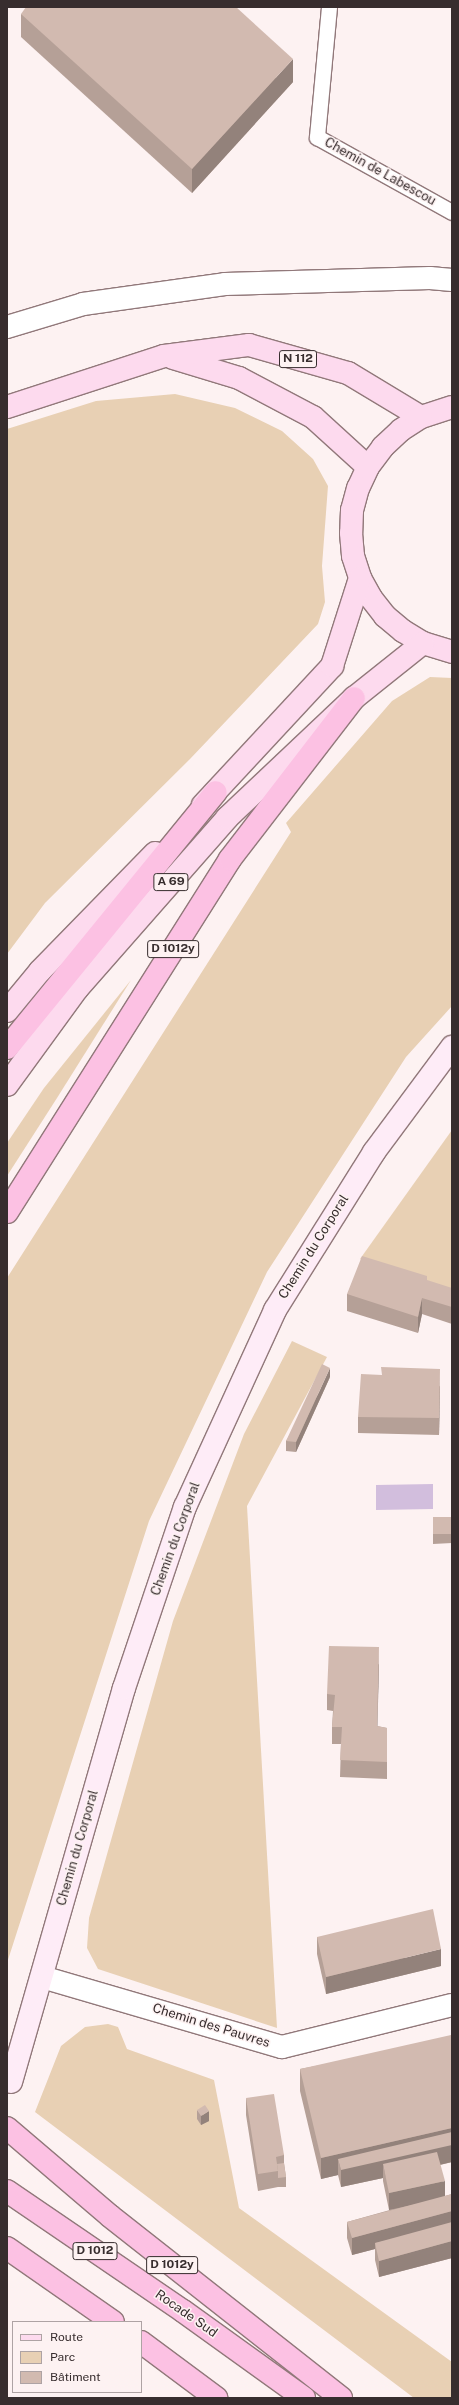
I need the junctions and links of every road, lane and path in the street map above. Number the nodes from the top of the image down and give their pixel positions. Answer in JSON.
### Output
{"nodes":[{"id":1,"x":329,"y":7,"type":"edge"},
{"id":2,"x":452,"y":212,"type":"edge"},
{"id":3,"x":452,"y":280,"type":"edge"},
{"id":4,"x":7,"y":327,"type":"edge"},
{"id":5,"x":164,"y":356,"type":"junction"},
{"id":6,"x":7,"y":407,"type":"edge"},
{"id":7,"x":452,"y":407,"type":"edge"},
{"id":8,"x":421,"y":417,"type":"junction"},
{"id":9,"x":368,"y":467,"type":"junction"},
{"id":10,"x":360,"y":578,"type":"junction"},
{"id":11,"x":423,"y":643,"type":"junction"},
{"id":12,"x":452,"y":652,"type":"edge"},
{"id":13,"x":354,"y":698,"type":"junction"},
{"id":14,"x":216,"y":792,"type":"junction"},
{"id":15,"x":7,"y":1011,"type":"edge"},
{"id":16,"x":452,"y":1046,"type":"edge"},
{"id":17,"x":7,"y":1048,"type":"edge"},
{"id":18,"x":7,"y":1084,"type":"edge"},
{"id":19,"x":7,"y":1212,"type":"edge"},
{"id":20,"x":42,"y":1977,"type":"junction"},
{"id":21,"x":452,"y":2004,"type":"edge"},
{"id":22,"x":11,"y":2082,"type":"dead end"},
{"id":23,"x":7,"y":2128,"type":"edge"},
{"id":24,"x":7,"y":2191,"type":"edge"},
{"id":25,"x":7,"y":2248,"type":"edge"},
{"id":26,"x":112,"y":2321,"type":"edge"},
{"id":27,"x":142,"y":2343,"type":"edge"},
{"id":28,"x":216,"y":2398,"type":"edge"},
{"id":29,"x":304,"y":2398,"type":"edge"},
{"id":30,"x":341,"y":2398,"type":"edge"}],
"edges":[{"from":1,"to":2,"type":"lane","name":"Chemin de Labescou"},
{"from":3,"to":4,"type":"street"},
{"from":5,"to":6,"type":"main road","number":"N 112"},
{"from":5,"to":8,"type":"main road","number":"N 112"},
{"from":5,"to":9,"type":"main road"},
{"from":7,"to":8,"type":"main road"},
{"from":8,"to":9,"type":"main road"},
{"from":9,"to":10,"type":"main road"},
{"from":10,"to":11,"type":"main road"},
{"from":10,"to":14,"type":"main road"},
{"from":11,"to":12,"type":"main road"},
{"from":11,"to":13,"type":"main road"},
{"from":13,"to":18,"type":"main road","number":"A 69"},
{"from":13,"to":19,"type":"highway","number":"D 1012y"},
{"from":14,"to":15,"type":"main road","number":"A 69"},
{"from":14,"to":17,"type":"highway","number":"A 69"},
{"from":16,"to":20,"type":"street","name":"Chemin du Corporal"},
{"from":20,"to":21,"type":"street","name":"Chemin des Pauvres"},
{"from":20,"to":22,"type":"street","name":"Chemin du Corporal"},
{"from":23,"to":30,"type":"highway","number":"D 1012y"},
{"from":24,"to":29,"type":"highway","name":"Rocade Sud","number":"D 1012"},
{"from":25,"to":26,"type":"highway"},
{"from":27,"to":28,"type":"highway"}]}
